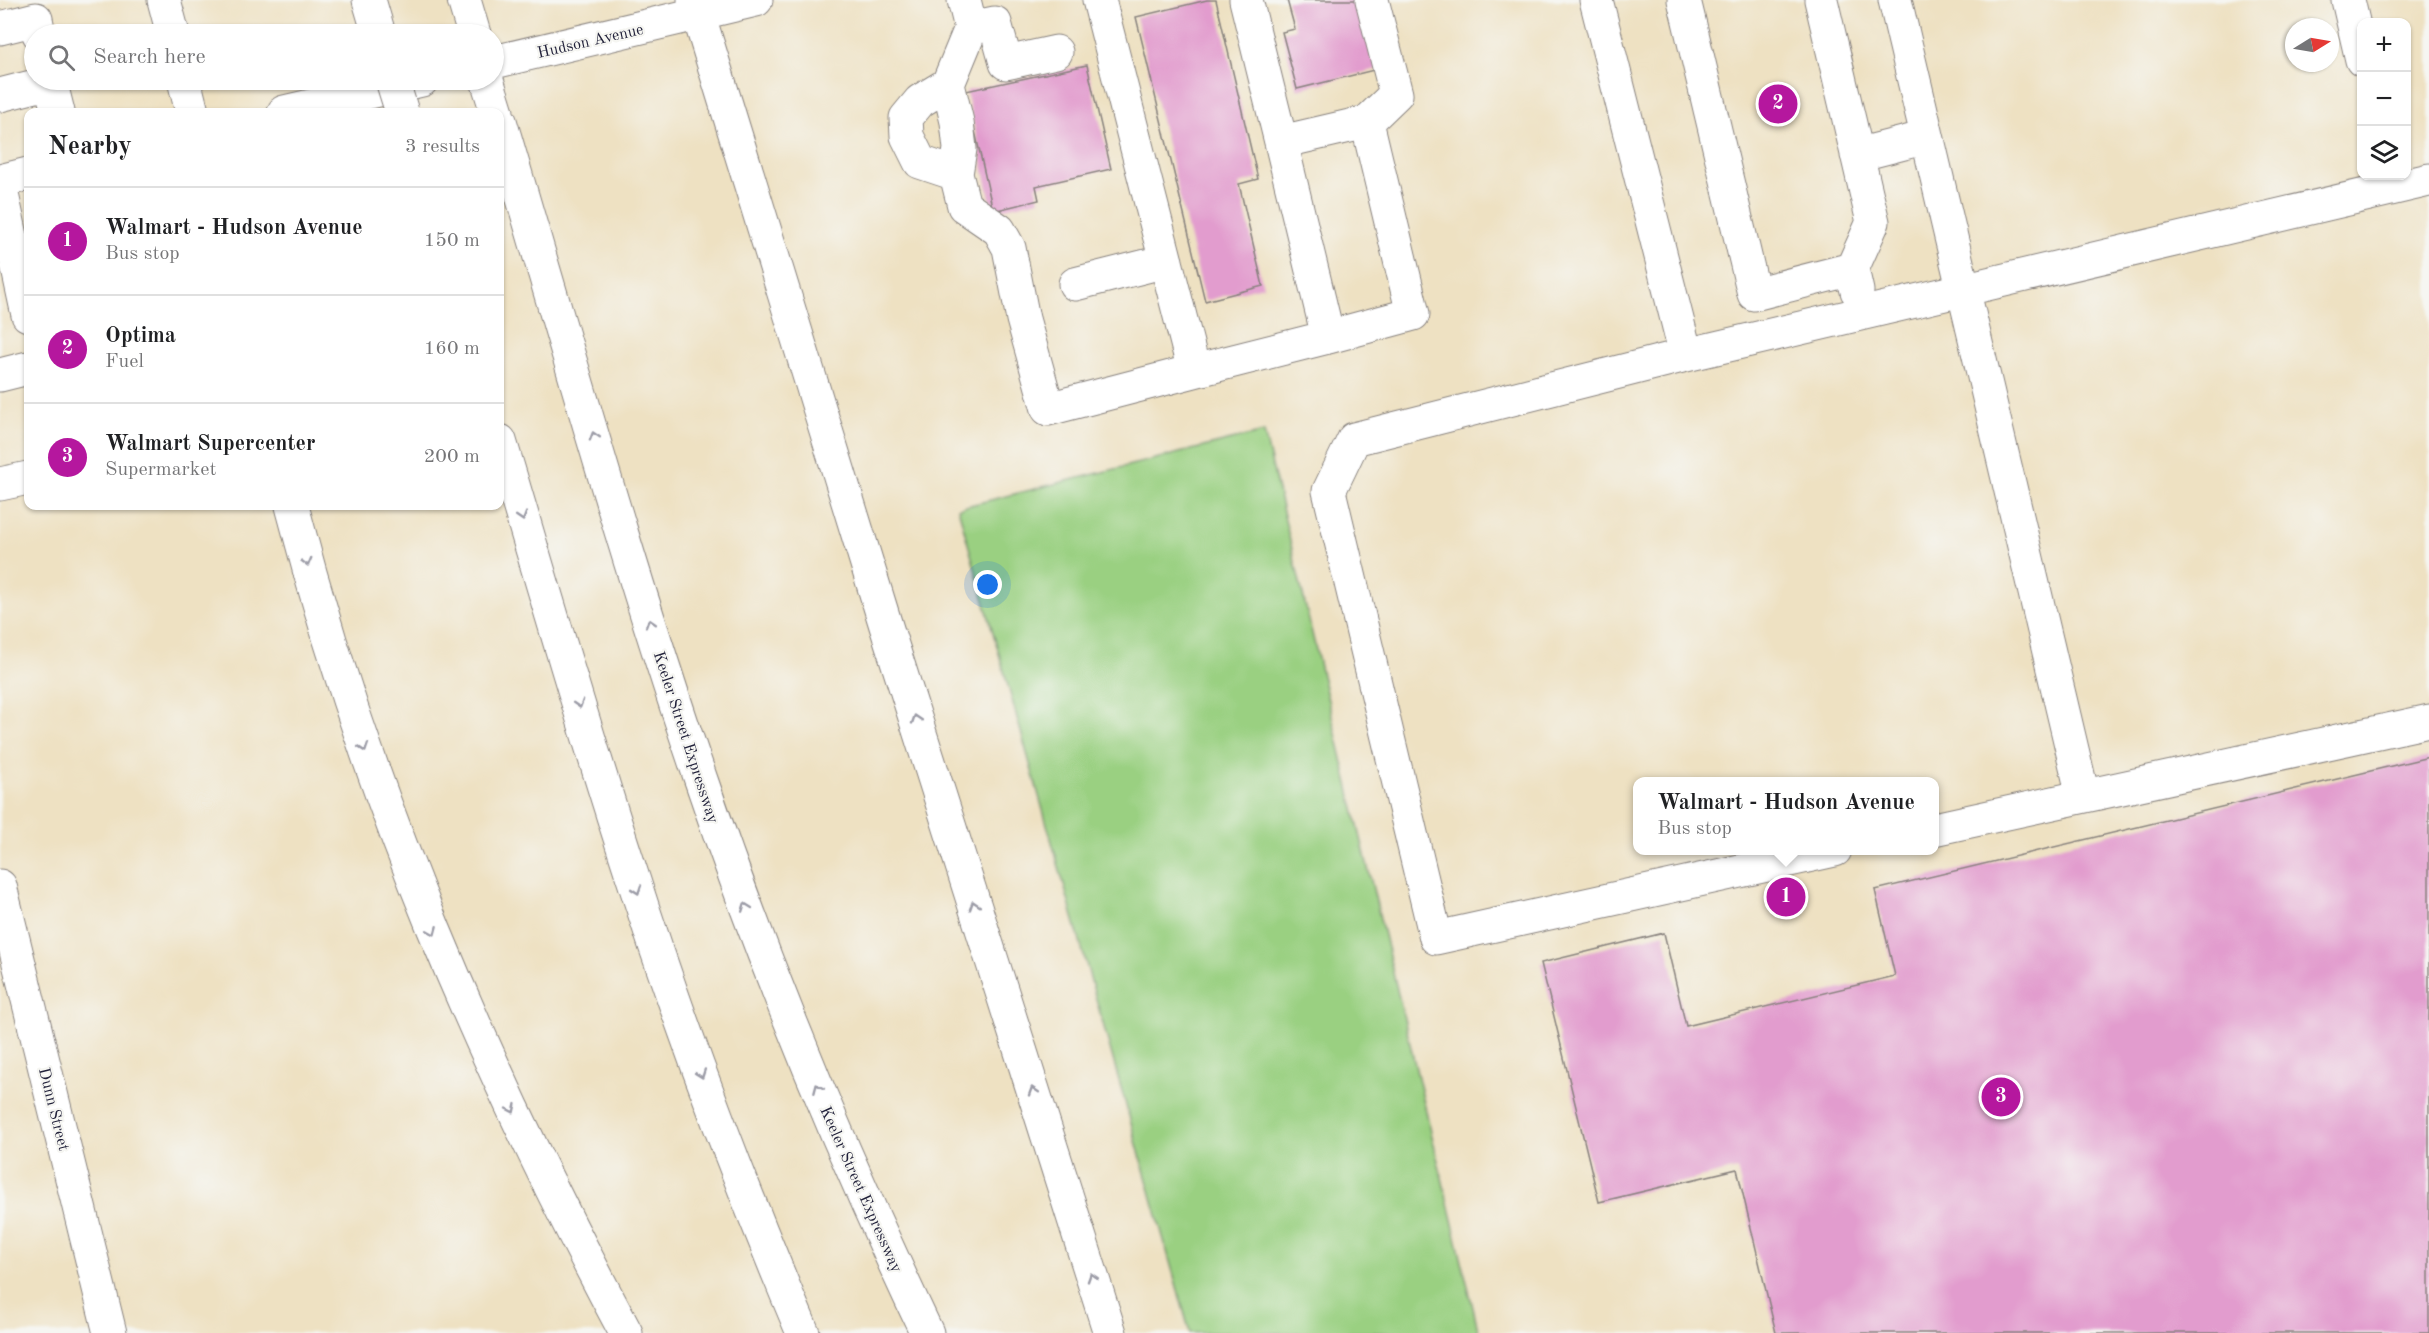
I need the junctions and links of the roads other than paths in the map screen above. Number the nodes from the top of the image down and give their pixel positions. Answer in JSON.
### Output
{"nodes":[{"id":1,"x":164,"y":0,"type":"edge"},
{"id":2,"x":369,"y":0,"type":"edge"},
{"id":3,"x":464,"y":0,"type":"edge"},
{"id":4,"x":756,"y":0,"type":"edge"},
{"id":5,"x":1099,"y":0,"type":"edge"},
{"id":6,"x":1246,"y":0,"type":"edge"},
{"id":7,"x":1372,"y":0,"type":"edge"},
{"id":8,"x":1596,"y":0,"type":"edge"},
{"id":9,"x":1684,"y":0,"type":"edge"},
{"id":10,"x":1821,"y":0,"type":"edge"},
{"id":11,"x":1895,"y":0,"type":"edge"},
{"id":12,"x":2348,"y":0,"type":"edge"},
{"id":13,"x":696,"y":7,"type":"edge"},
{"id":14,"x":968,"y":14,"type":"edge"},
{"id":15,"x":37,"y":24,"type":"edge"},
{"id":16,"x":170,"y":24,"type":"edge"},
{"id":17,"x":376,"y":24,"type":"edge"},
{"id":18,"x":471,"y":24,"type":"edge"},
{"id":19,"x":0,"y":28,"type":"edge"},
{"id":20,"x":2357,"y":42,"type":"edge"},
{"id":21,"x":1056,"y":52,"type":"dead end"},
{"id":22,"x":504,"y":59,"type":"edge"},
{"id":23,"x":948,"y":84,"type":"junction"},
{"id":24,"x":186,"y":90,"type":"edge"},
{"id":25,"x":379,"y":90,"type":"edge"},
{"id":26,"x":395,"y":90,"type":"edge"},
{"id":27,"x":490,"y":90,"type":"edge"},
{"id":28,"x":53,"y":92,"type":"edge"},
{"id":29,"x":0,"y":95,"type":"edge"},
{"id":30,"x":191,"y":108,"type":"edge"},
{"id":31,"x":301,"y":108,"type":"edge"},
{"id":32,"x":401,"y":108,"type":"edge"},
{"id":33,"x":496,"y":108,"type":"edge"},
{"id":34,"x":1367,"y":122,"type":"junction"},
{"id":35,"x":504,"y":135,"type":"edge"},
{"id":36,"x":1928,"y":137,"type":"junction"},
{"id":37,"x":1281,"y":142,"type":"junction"},
{"id":38,"x":1857,"y":155,"type":"junction"},
{"id":39,"x":956,"y":174,"type":"junction"},
{"id":40,"x":24,"y":175,"type":"edge"},
{"id":41,"x":2429,"y":180,"type":"edge"},
{"id":42,"x":2389,"y":182,"type":"edge"},
{"id":43,"x":0,"y":183,"type":"edge"},
{"id":44,"x":1166,"y":261,"type":"junction"},
{"id":45,"x":1852,"y":269,"type":"junction"},
{"id":46,"x":1075,"y":285,"type":"dead end"},
{"id":47,"x":1964,"y":290,"type":"junction"},
{"id":48,"x":24,"y":296,"type":"edge"},
{"id":49,"x":1862,"y":314,"type":"junction"},
{"id":50,"x":1328,"y":337,"type":"junction"},
{"id":51,"x":1686,"y":355,"type":"junction"},
{"id":52,"x":24,"y":369,"type":"edge"},
{"id":53,"x":1194,"y":371,"type":"junction"},
{"id":54,"x":0,"y":375,"type":"edge"},
{"id":55,"x":504,"y":454,"type":"edge"},
{"id":56,"x":24,"y":479,"type":"edge"},
{"id":57,"x":0,"y":484,"type":"edge"},
{"id":58,"x":293,"y":510,"type":"edge"},
{"id":59,"x":2429,"y":721,"type":"edge"},
{"id":60,"x":2083,"y":796,"type":"junction"},
{"id":61,"x":1939,"y":828,"type":"edge"},
{"id":62,"x":1812,"y":855,"type":"edge"},
{"id":63,"x":0,"y":886,"type":"edge"},
{"id":64,"x":110,"y":1333,"type":"edge"},
{"id":65,"x":626,"y":1333,"type":"edge"},
{"id":66,"x":803,"y":1333,"type":"edge"},
{"id":67,"x":927,"y":1333,"type":"edge"},
{"id":68,"x":1110,"y":1333,"type":"edge"}],
"edges":[{"from":1,"to":16,"type":"main road"},
{"from":2,"to":17,"type":"main road"},
{"from":3,"to":18,"type":"main road"},
{"from":4,"to":13,"type":"main road","name":"Hudson Avenue"},
{"from":5,"to":44,"type":"main road"},
{"from":6,"to":37,"type":"main road"},
{"from":7,"to":34,"type":"main road"},
{"from":8,"to":51,"type":"main road"},
{"from":9,"to":45,"type":"main road"},
{"from":10,"to":38,"type":"main road"},
{"from":11,"to":36,"type":"main road"},
{"from":12,"to":20,"type":"main road"},
{"from":13,"to":22,"type":"main road","name":"Hudson Avenue"},
{"from":68,"to":13,"type":"main road","one_way":true},
{"from":14,"to":21,"type":"main road"},
{"from":14,"to":23,"type":"main road"},
{"from":15,"to":19,"type":"main road"},
{"from":23,"to":39,"type":"main road"},
{"from":23,"to":39,"type":"main road"},
{"from":24,"to":30,"type":"main road"},
{"from":25,"to":31,"type":"main road"},
{"from":26,"to":32,"type":"main road","bridge":true},
{"from":27,"to":33,"type":"main road"},
{"from":28,"to":29,"type":"main road"},
{"from":34,"to":37,"type":"main road"},
{"from":34,"to":50,"type":"main road"},
{"from":67,"to":35,"type":"main road","name":"Keeler Street Expressway","one_way":true},
{"from":36,"to":38,"type":"main road"},
{"from":36,"to":47,"type":"main road"},
{"from":37,"to":50,"type":"main road"},
{"from":38,"to":45,"type":"main road"},
{"from":39,"to":53,"type":"main road"},
{"from":40,"to":43,"type":"main road"},
{"from":41,"to":42,"type":"main road"},
{"from":42,"to":47,"type":"main road"},
{"from":43,"to":48,"type":"main road"},
{"from":44,"to":46,"type":"main road"},
{"from":44,"to":53,"type":"main road"},
{"from":45,"to":49,"type":"main road"},
{"from":47,"to":49,"type":"main road"},
{"from":47,"to":60,"type":"main road"},
{"from":49,"to":51,"type":"main road"},
{"from":50,"to":53,"type":"main road"},
{"from":51,"to":62,"type":"main road"},
{"from":52,"to":54,"type":"main road"},
{"from":55,"to":66,"type":"main road","one_way":true},
{"from":56,"to":57,"type":"main road"},
{"from":58,"to":65,"type":"main road","one_way":true},
{"from":59,"to":60,"type":"main road"},
{"from":60,"to":61,"type":"main road"},
{"from":63,"to":64,"type":"main road","name":"Dunn Street"}]}
